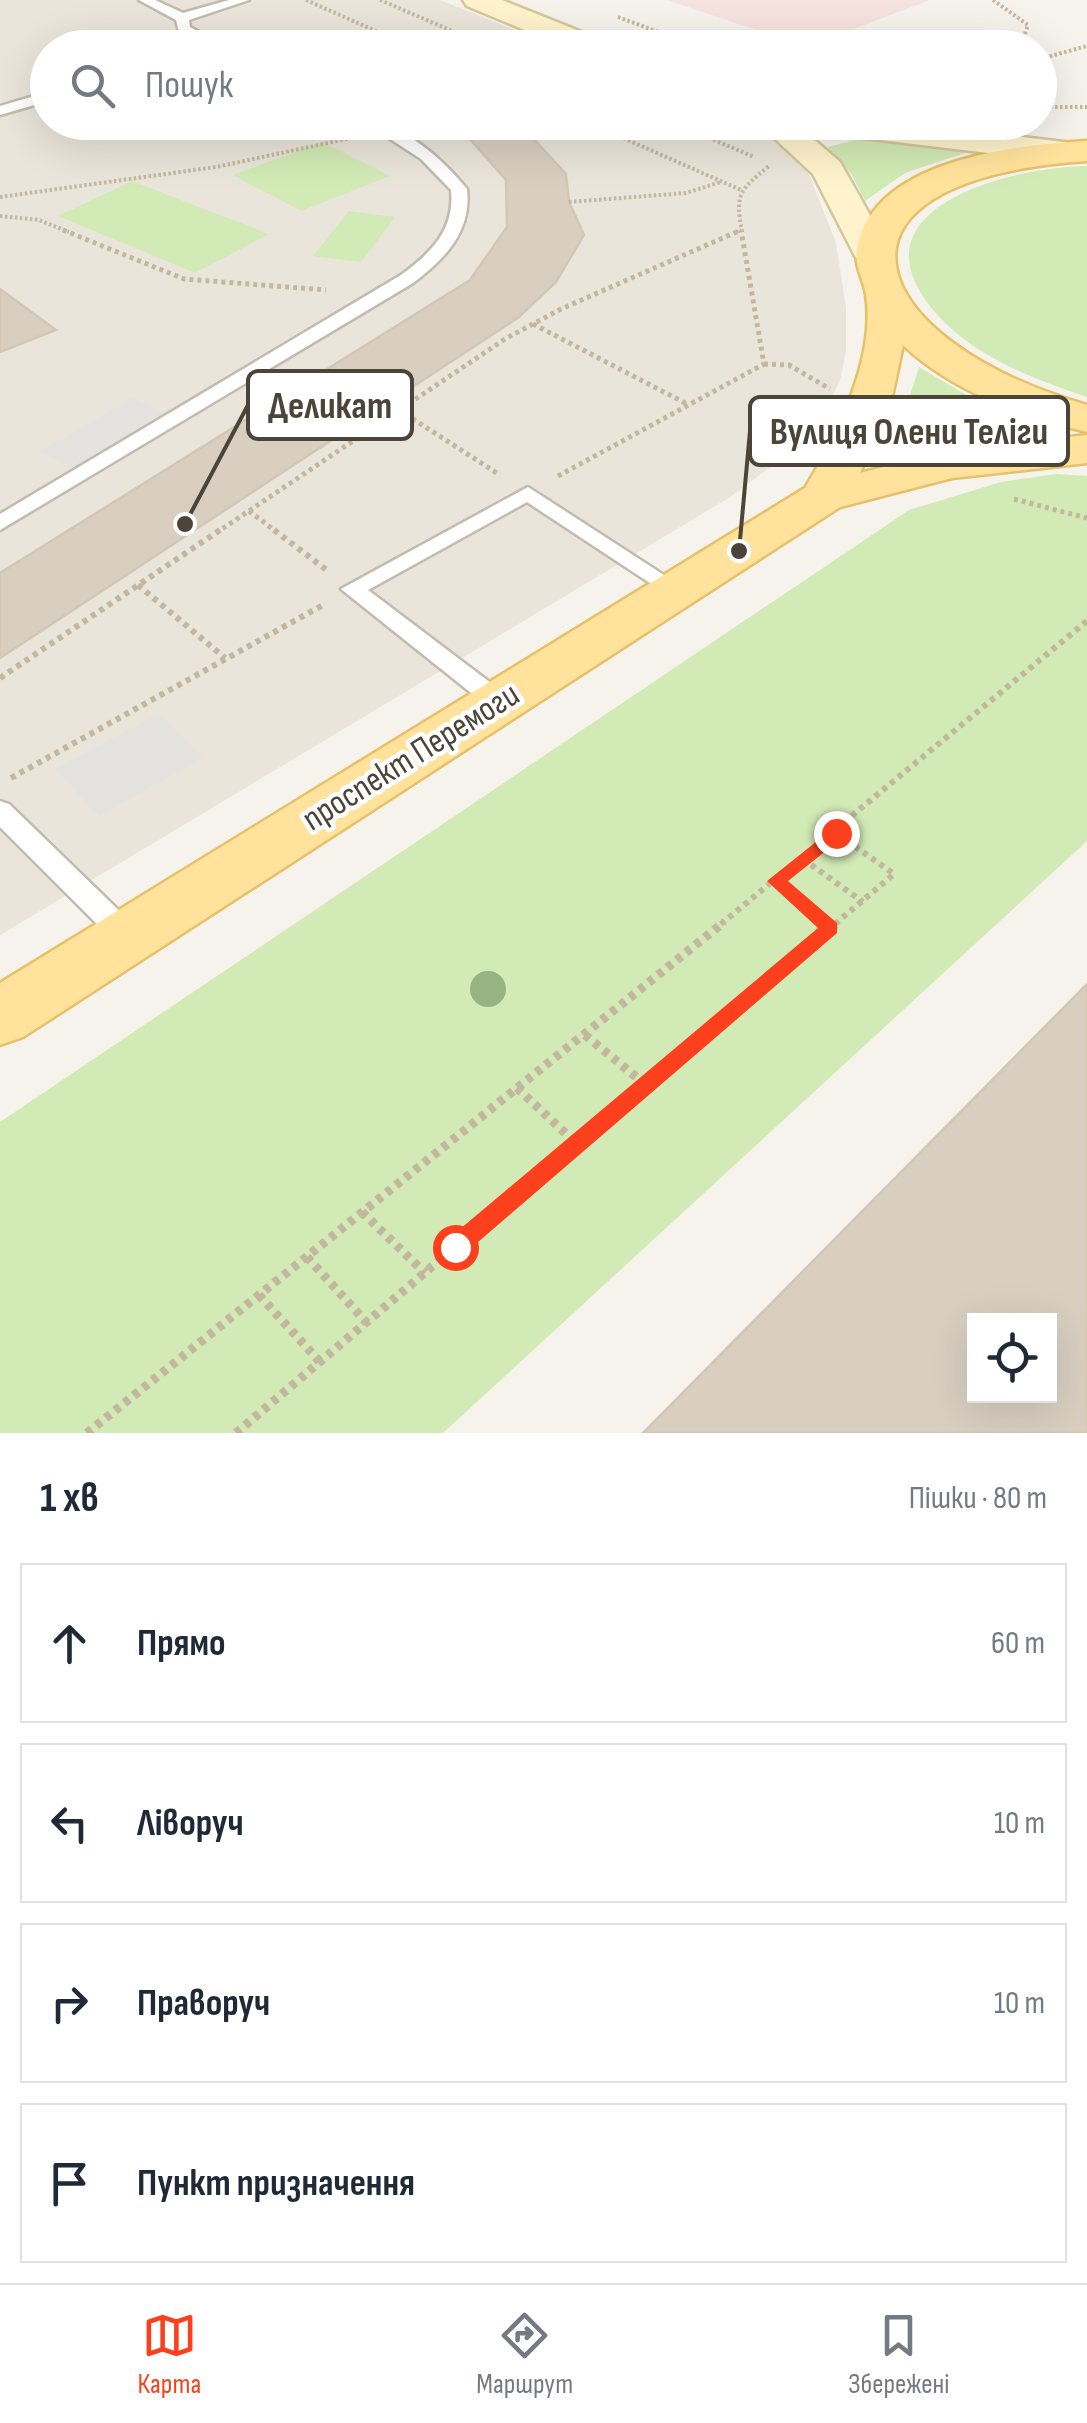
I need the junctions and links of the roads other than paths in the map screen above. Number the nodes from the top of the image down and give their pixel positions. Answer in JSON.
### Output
{"nodes":[{"id":1,"x":144,"y":0,"type":"edge"},
{"id":2,"x":243,"y":0,"type":"edge"},
{"id":3,"x":477,"y":0,"type":"edge"},
{"id":4,"x":182,"y":18,"type":"junction"},
{"id":5,"x":187,"y":30,"type":"edge"},
{"id":6,"x":551,"y":30,"type":"edge"},
{"id":7,"x":30,"y":102,"type":"edge"},
{"id":8,"x":0,"y":111,"type":"edge"},
{"id":9,"x":398,"y":140,"type":"edge"},
{"id":10,"x":794,"y":140,"type":"edge"},
{"id":11,"x":968,"y":140,"type":"edge"},
{"id":12,"x":1075,"y":152,"type":"edge"},
{"id":13,"x":880,"y":276,"type":"junction"},
{"id":14,"x":1087,"y":419,"type":"edge"},
{"id":15,"x":1087,"y":449,"type":"edge"},
{"id":16,"x":823,"y":497,"type":"junction"},
{"id":17,"x":0,"y":523,"type":"edge"},
{"id":18,"x":676,"y":590,"type":"junction"},
{"id":19,"x":499,"y":702,"type":"junction"},
{"id":20,"x":0,"y":811,"type":"edge"},
{"id":21,"x":128,"y":937,"type":"junction"},
{"id":22,"x":0,"y":1017,"type":"edge"}],
"edges":[{"from":1,"to":4,"type":"lane"},
{"from":2,"to":4,"type":"lane"},
{"from":3,"to":6,"type":"street"},
{"from":4,"to":5,"type":"lane"},
{"from":7,"to":8,"type":"lane"},
{"from":9,"to":17,"type":"lane"},
{"from":10,"to":13,"type":"street"},
{"from":11,"to":12,"type":"street"},
{"from":12,"to":13,"type":"main road"},
{"from":13,"to":14,"type":"main road"},
{"from":13,"to":16,"type":"main road","name":"проспект Перемоги"},
{"from":15,"to":16,"type":"main road","name":"проспект Перемоги"},
{"from":16,"to":18,"type":"main road","name":"проспект Перемоги"},
{"from":18,"to":19,"type":"main road","name":"проспект Перемоги"},
{"from":18,"to":19,"type":"lane"},
{"from":19,"to":21,"type":"main road","name":"проспект Перемоги"},
{"from":20,"to":21,"type":"lane"},
{"from":21,"to":22,"type":"main road","name":"проспект Перемоги"}]}
